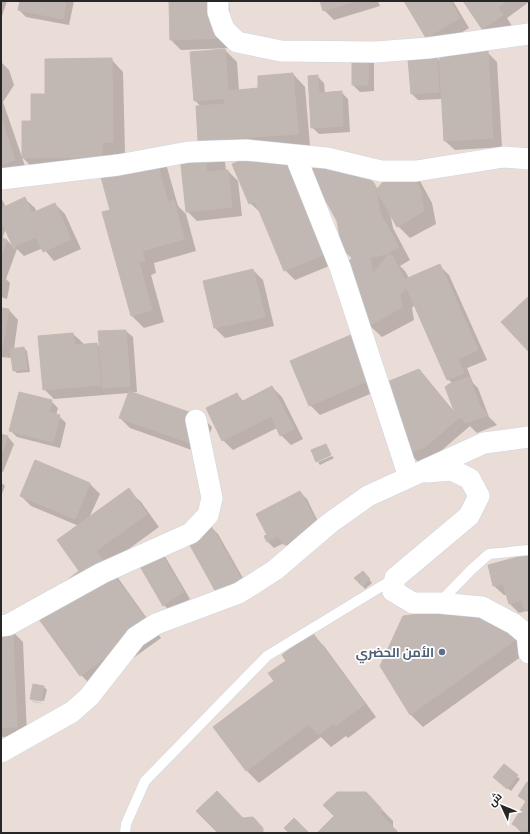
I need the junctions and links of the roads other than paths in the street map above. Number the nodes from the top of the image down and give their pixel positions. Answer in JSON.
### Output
{"nodes":[{"id":1,"x":218,"y":1,"type":"edge"},
{"id":2,"x":529,"y":34,"type":"edge"},
{"id":3,"x":295,"y":155,"type":"junction"},
{"id":4,"x":529,"y":159,"type":"edge"},
{"id":5,"x":1,"y":179,"type":"edge"},
{"id":6,"x":196,"y":420,"type":"dead end"},
{"id":7,"x":529,"y":438,"type":"edge"},
{"id":8,"x":414,"y":474,"type":"junction"},
{"id":9,"x":529,"y":550,"type":"edge"},
{"id":10,"x":395,"y":578,"type":"junction"},
{"id":11,"x":439,"y":603,"type":"junction"},
{"id":12,"x":1,"y":626,"type":"edge"},
{"id":13,"x":529,"y":653,"type":"edge"},
{"id":14,"x":1,"y":752,"type":"edge"},
{"id":15,"x":126,"y":833,"type":"edge"}],
"edges":[{"from":1,"to":2,"type":"street"},
{"from":3,"to":4,"type":"street"},
{"from":3,"to":5,"type":"street"},
{"from":3,"to":8,"type":"street"},
{"from":6,"to":12,"type":"street"},
{"from":7,"to":8,"type":"street"},
{"from":8,"to":10,"type":"street"},
{"from":8,"to":14,"type":"street"},
{"from":9,"to":11,"type":"lane"},
{"from":10,"to":11,"type":"street"},
{"from":10,"to":15,"type":"lane"},
{"from":11,"to":13,"type":"street"}]}
